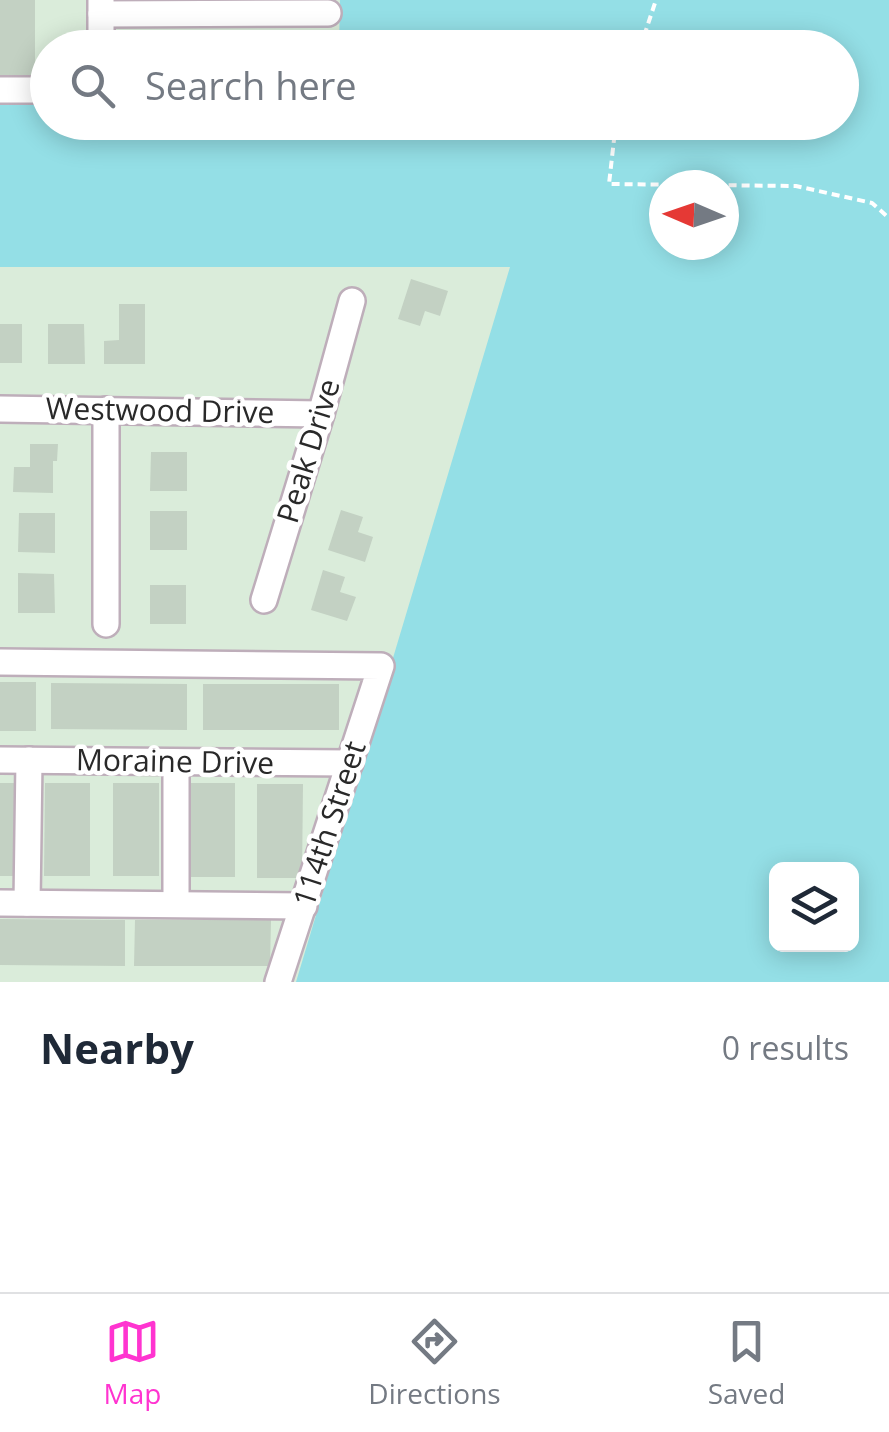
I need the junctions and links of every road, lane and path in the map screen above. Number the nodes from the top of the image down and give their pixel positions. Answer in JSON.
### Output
{"nodes":[{"id":1,"x":656,"y":0,"type":"edge"},
{"id":2,"x":101,"y":7,"type":"edge"},
{"id":3,"x":328,"y":13,"type":"dead end"},
{"id":4,"x":646,"y":30,"type":"edge"},
{"id":5,"x":0,"y":90,"type":"edge"},
{"id":6,"x":30,"y":90,"type":"edge"},
{"id":7,"x":614,"y":140,"type":"edge"},
{"id":8,"x":889,"y":218,"type":"edge"},
{"id":9,"x":352,"y":301,"type":"dead end"},
{"id":10,"x":0,"y":409,"type":"edge"},
{"id":11,"x":106,"y":410,"type":"junction"},
{"id":12,"x":321,"y":414,"type":"junction"},
{"id":13,"x":264,"y":600,"type":"dead end"},
{"id":14,"x":106,"y":624,"type":"dead end"},
{"id":15,"x":0,"y":662,"type":"edge"},
{"id":16,"x":0,"y":760,"type":"edge"},
{"id":17,"x":29,"y":760,"type":"junction"},
{"id":18,"x":176,"y":762,"type":"junction"},
{"id":19,"x":350,"y":763,"type":"junction"},
{"id":20,"x":0,"y":903,"type":"edge"},
{"id":21,"x":26,"y":903,"type":"junction"},
{"id":22,"x":176,"y":904,"type":"junction"},
{"id":23,"x":304,"y":906,"type":"junction"},
{"id":24,"x":278,"y":982,"type":"edge"}],
"edges":[{"from":1,"to":4,"type":"path"},
{"from":2,"to":3,"type":"street"},
{"from":5,"to":6,"type":"street"},
{"from":7,"to":8,"type":"path"},
{"from":9,"to":12,"type":"street","name":"Peak Drive"},
{"from":10,"to":11,"type":"street","name":"Westwood Drive"},
{"from":11,"to":12,"type":"street","name":"Westwood Drive"},
{"from":11,"to":14,"type":"street"},
{"from":12,"to":13,"type":"street","name":"Peak Drive"},
{"from":15,"to":19,"type":"street","name":"114th Street"},
{"from":16,"to":17,"type":"street","name":"Moraine Drive"},
{"from":17,"to":18,"type":"street","name":"Moraine Drive"},
{"from":17,"to":21,"type":"street"},
{"from":18,"to":19,"type":"street","name":"Moraine Drive"},
{"from":18,"to":22,"type":"street"},
{"from":19,"to":23,"type":"street","name":"114th Street"},
{"from":20,"to":21,"type":"street"},
{"from":21,"to":22,"type":"street"},
{"from":22,"to":23,"type":"street"},
{"from":23,"to":24,"type":"street","name":"114th Street"}]}
